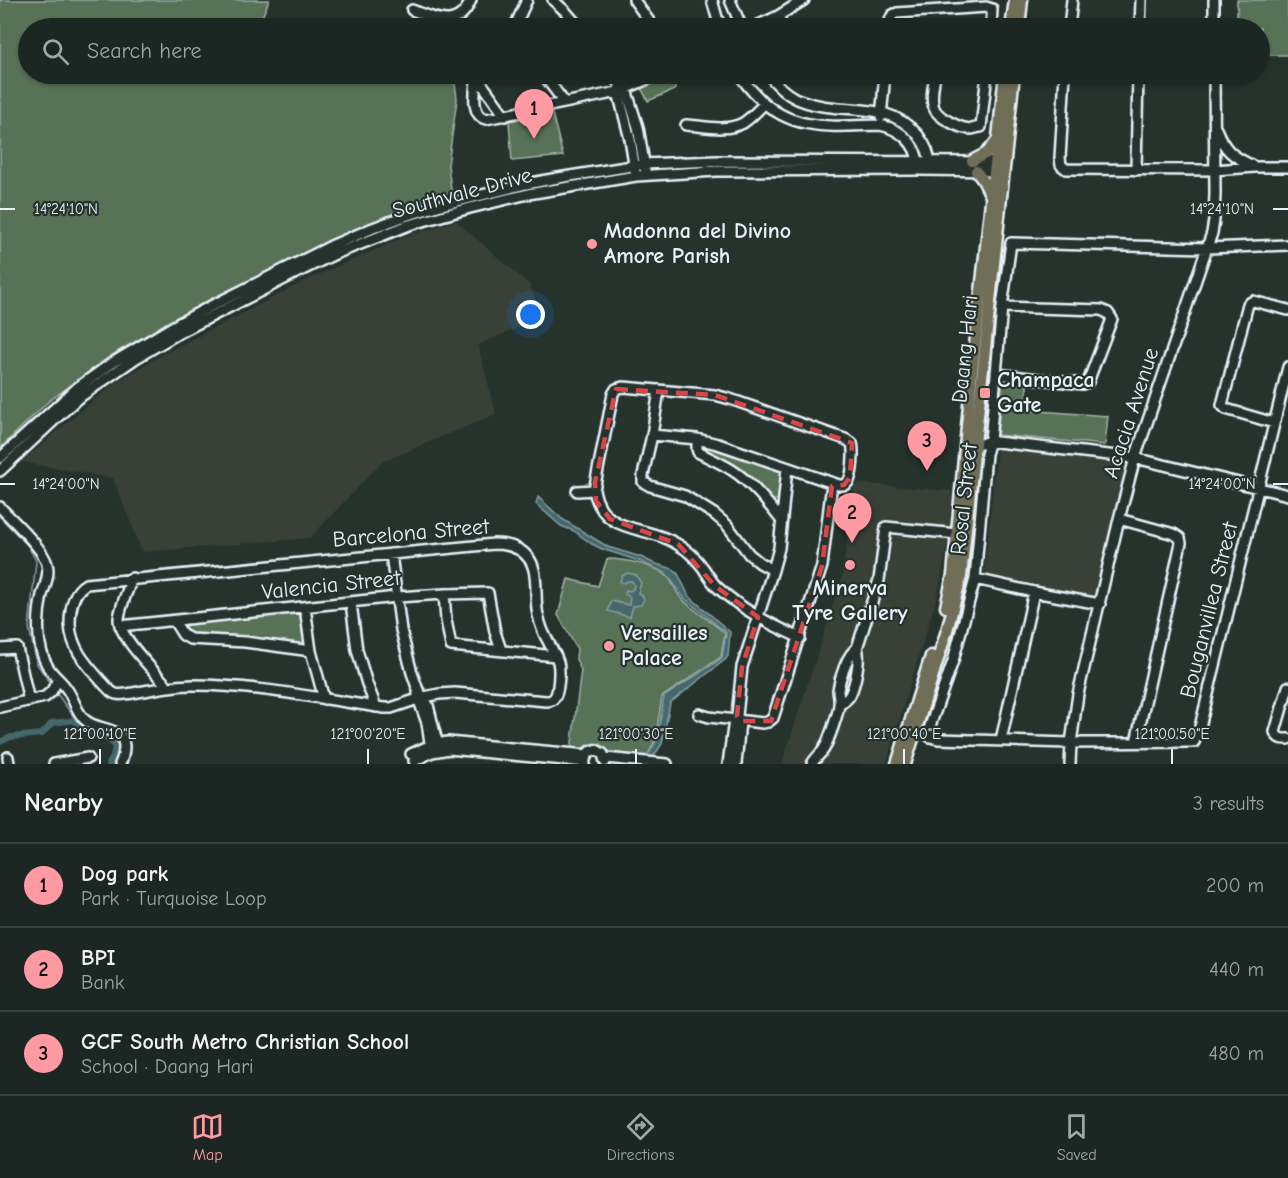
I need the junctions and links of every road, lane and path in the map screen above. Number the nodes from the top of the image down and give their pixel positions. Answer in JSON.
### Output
{"nodes":[{"id":1,"x":471,"y":0,"type":"edge"},
{"id":2,"x":527,"y":0,"type":"edge"},
{"id":3,"x":553,"y":0,"type":"edge"},
{"id":4,"x":634,"y":0,"type":"edge"},
{"id":5,"x":712,"y":0,"type":"edge"},
{"id":6,"x":730,"y":0,"type":"edge"},
{"id":7,"x":804,"y":0,"type":"edge"},
{"id":8,"x":1015,"y":0,"type":"edge"},
{"id":9,"x":1023,"y":0,"type":"edge"},
{"id":10,"x":1072,"y":0,"type":"edge"},
{"id":11,"x":1141,"y":0,"type":"edge"},
{"id":12,"x":1214,"y":0,"type":"edge"},
{"id":13,"x":412,"y":10,"type":"dead end"},
{"id":14,"x":778,"y":16,"type":"joint"},
{"id":15,"x":432,"y":18,"type":"edge"},
{"id":16,"x":456,"y":18,"type":"edge"},
{"id":17,"x":519,"y":18,"type":"edge"},
{"id":18,"x":571,"y":18,"type":"edge"},
{"id":19,"x":647,"y":18,"type":"edge"},
{"id":20,"x":717,"y":18,"type":"edge"},
{"id":21,"x":738,"y":18,"type":"edge"},
{"id":22,"x":774,"y":18,"type":"edge"},
{"id":23,"x":891,"y":18,"type":"edge"},
{"id":24,"x":992,"y":18,"type":"edge"},
{"id":25,"x":1012,"y":18,"type":"edge"},
{"id":26,"x":1020,"y":18,"type":"edge"},
{"id":27,"x":1071,"y":18,"type":"edge"},
{"id":28,"x":1140,"y":18,"type":"edge"},
{"id":29,"x":1214,"y":18,"type":"edge"},
{"id":30,"x":476,"y":84,"type":"edge"},
{"id":31,"x":483,"y":84,"type":"edge"},
{"id":32,"x":550,"y":84,"type":"edge"},
{"id":33,"x":619,"y":84,"type":"edge"},
{"id":34,"x":633,"y":84,"type":"edge"},
{"id":35,"x":747,"y":84,"type":"edge"},
{"id":36,"x":778,"y":84,"type":"edge"},
{"id":37,"x":884,"y":84,"type":"edge"},
{"id":38,"x":934,"y":84,"type":"edge"},
{"id":39,"x":986,"y":84,"type":"edge"},
{"id":40,"x":1004,"y":84,"type":"edge"},
{"id":41,"x":1012,"y":84,"type":"edge"},
{"id":42,"x":1064,"y":84,"type":"edge"},
{"id":43,"x":1138,"y":84,"type":"edge"},
{"id":44,"x":1214,"y":84,"type":"edge"},
{"id":45,"x":622,"y":88,"type":"junction"},
{"id":46,"x":564,"y":102,"type":"junction"},
{"id":47,"x":764,"y":104,"type":"junction"},
{"id":48,"x":881,"y":112,"type":"junction"},
{"id":49,"x":505,"y":116,"type":"junction"},
{"id":50,"x":1214,"y":123,"type":"junction"},
{"id":51,"x":686,"y":125,"type":"dead end"},
{"id":52,"x":880,"y":125,"type":"junction"},
{"id":53,"x":998,"y":139,"type":"junction"},
{"id":54,"x":918,"y":165,"type":"junction"},
{"id":55,"x":930,"y":165,"type":"junction"},
{"id":56,"x":974,"y":166,"type":"junction"},
{"id":57,"x":999,"y":167,"type":"junction"},
{"id":58,"x":1255,"y":167,"type":"junction"},
{"id":59,"x":1288,"y":167,"type":"edge"},
{"id":60,"x":640,"y":170,"type":"junction"},
{"id":61,"x":1137,"y":170,"type":"junction"},
{"id":62,"x":1214,"y":170,"type":"junction"},
{"id":63,"x":992,"y":197,"type":"junction"},
{"id":64,"x":1288,"y":245,"type":"edge"},
{"id":65,"x":1208,"y":248,"type":"junction"},
{"id":66,"x":1002,"y":307,"type":"junction"},
{"id":67,"x":1288,"y":310,"type":"edge"},
{"id":68,"x":1288,"y":368,"type":"edge"},
{"id":69,"x":996,"y":374,"type":"junction"},
{"id":70,"x":659,"y":390,"type":"junction"},
{"id":71,"x":1274,"y":423,"type":"junction"},
{"id":72,"x":652,"y":435,"type":"junction"},
{"id":73,"x":696,"y":439,"type":"junction"},
{"id":74,"x":978,"y":440,"type":"junction"},
{"id":75,"x":0,"y":458,"type":"edge"},
{"id":76,"x":1135,"y":458,"type":"junction"},
{"id":77,"x":787,"y":468,"type":"junction"},
{"id":78,"x":0,"y":471,"type":"edge"},
{"id":79,"x":832,"y":483,"type":"junction"},
{"id":80,"x":1260,"y":488,"type":"junction"},
{"id":81,"x":594,"y":490,"type":"junction"},
{"id":82,"x":577,"y":491,"type":"dead end"},
{"id":83,"x":1288,"y":495,"type":"edge"},
{"id":84,"x":0,"y":507,"type":"edge"},
{"id":85,"x":1119,"y":519,"type":"junction"},
{"id":86,"x":782,"y":520,"type":"junction"},
{"id":87,"x":957,"y":534,"type":"junction"},
{"id":88,"x":391,"y":554,"type":"junction"},
{"id":89,"x":773,"y":570,"type":"junction"},
{"id":90,"x":132,"y":578,"type":"junction"},
{"id":91,"x":975,"y":579,"type":"junction"},
{"id":92,"x":1034,"y":592,"type":"junction"},
{"id":93,"x":444,"y":594,"type":"junction"},
{"id":94,"x":397,"y":597,"type":"junction"},
{"id":95,"x":351,"y":603,"type":"junction"},
{"id":96,"x":1100,"y":604,"type":"junction"},
{"id":97,"x":305,"y":607,"type":"junction"},
{"id":98,"x":758,"y":617,"type":"junction"},
{"id":99,"x":174,"y":621,"type":"junction"},
{"id":100,"x":120,"y":626,"type":"junction"},
{"id":101,"x":800,"y":638,"type":"junction"},
{"id":102,"x":857,"y":648,"type":"junction"},
{"id":103,"x":0,"y":649,"type":"edge"},
{"id":104,"x":501,"y":650,"type":"junction"},
{"id":105,"x":311,"y":651,"type":"junction"},
{"id":106,"x":556,"y":656,"type":"junction"},
{"id":107,"x":843,"y":674,"type":"junction"},
{"id":108,"x":855,"y":678,"type":"junction"},
{"id":109,"x":55,"y":686,"type":"junction"},
{"id":110,"x":168,"y":687,"type":"junction"},
{"id":111,"x":1288,"y":687,"type":"edge"},
{"id":112,"x":420,"y":695,"type":"junction"},
{"id":113,"x":324,"y":699,"type":"junction"},
{"id":114,"x":29,"y":701,"type":"junction"},
{"id":115,"x":839,"y":705,"type":"junction"},
{"id":116,"x":0,"y":707,"type":"edge"},
{"id":117,"x":376,"y":707,"type":"junction"},
{"id":118,"x":699,"y":714,"type":"dead end"},
{"id":119,"x":737,"y":719,"type":"junction"},
{"id":120,"x":1288,"y":739,"type":"edge"},
{"id":121,"x":1001,"y":740,"type":"junction"},
{"id":122,"x":1136,"y":742,"type":"junction"},
{"id":123,"x":1071,"y":743,"type":"junction"},
{"id":124,"x":435,"y":747,"type":"junction"},
{"id":125,"x":412,"y":757,"type":"dead end"},
{"id":126,"x":586,"y":760,"type":"edge"},
{"id":127,"x":86,"y":761,"type":"edge"},
{"id":128,"x":606,"y":762,"type":"edge"},
{"id":129,"x":54,"y":764,"type":"edge"},
{"id":130,"x":120,"y":764,"type":"edge"},
{"id":131,"x":667,"y":764,"type":"edge"},
{"id":132,"x":728,"y":764,"type":"edge"},
{"id":133,"x":735,"y":764,"type":"edge"},
{"id":134,"x":812,"y":764,"type":"edge"},
{"id":135,"x":897,"y":764,"type":"edge"},
{"id":136,"x":905,"y":764,"type":"edge"},
{"id":137,"x":1070,"y":764,"type":"edge"}],
"edges":[{"from":1,"to":16,"type":"street"},
{"from":2,"to":17,"type":"street"},
{"from":3,"to":18,"type":"street"},
{"from":4,"to":19,"type":"street"},
{"from":5,"to":20,"type":"street"},
{"from":6,"to":21,"type":"street"},
{"from":7,"to":14,"type":"street"},
{"from":8,"to":25,"type":"main road"},
{"from":9,"to":26,"type":"main road"},
{"from":10,"to":27,"type":"street"},
{"from":11,"to":28,"type":"street"},
{"from":12,"to":29,"type":"street"},
{"from":13,"to":15,"type":"street"},
{"from":14,"to":22,"type":"street"},
{"from":23,"to":24,"type":"street"},
{"from":30,"to":49,"type":"street"},
{"from":31,"to":49,"type":"street"},
{"from":32,"to":46,"type":"street"},
{"from":33,"to":45,"type":"street"},
{"from":34,"to":45,"type":"street"},
{"from":35,"to":47,"type":"street"},
{"from":36,"to":48,"type":"street"},
{"from":37,"to":48,"type":"street"},
{"from":38,"to":39,"type":"street"},
{"from":40,"to":53,"type":"main road","name":"Daang Hari"},
{"from":41,"to":57,"type":"main road","name":"Daang Hari"},
{"from":42,"to":61,"type":"street"},
{"from":43,"to":61,"type":"street"},
{"from":44,"to":50,"type":"street","name":"Acacia Avenue"},
{"from":45,"to":46,"type":"street"},
{"from":45,"to":60,"type":"street"},
{"from":46,"to":49,"type":"street"},
{"from":47,"to":51,"type":"street"},
{"from":47,"to":52,"type":"street"},
{"from":48,"to":52,"type":"street"},
{"from":48,"to":55,"type":"street"},
{"from":50,"to":58,"type":"street"},
{"from":50,"to":62,"type":"street","name":"Acacia Avenue"},
{"from":52,"to":54,"type":"street"},
{"from":53,"to":56,"type":"main road"},
{"from":53,"to":57,"type":"main road","name":"Daang Hari"},
{"from":54,"to":55,"type":"street","name":"Southvale Drive"},
{"from":54,"to":60,"type":"street","name":"Southvale Drive"},
{"from":55,"to":56,"type":"street","name":"Southvale Drive"},
{"from":56,"to":57,"type":"street","name":"Southvale Drive"},
{"from":56,"to":63,"type":"main road"},
{"from":57,"to":63,"type":"main road","name":"Daang Hari"},
{"from":57,"to":74,"type":"main road","name":"Daang Hari"},
{"from":58,"to":59,"type":"street"},
{"from":58,"to":62,"type":"street"},
{"from":60,"to":75,"type":"street","name":"Southvale Drive"},
{"from":60,"to":78,"type":"street","name":"Southvale Drive"},
{"from":61,"to":62,"type":"street"},
{"from":62,"to":65,"type":"street","name":"Acacia Avenue"},
{"from":63,"to":74,"type":"main road","name":"Daang Hari"},
{"from":64,"to":65,"type":"street"},
{"from":65,"to":66,"type":"street","name":"Rosal Street"},
{"from":65,"to":76,"type":"street","name":"Acacia Avenue"},
{"from":66,"to":69,"type":"street","name":"Rosal Street"},
{"from":66,"to":69,"type":"street"},
{"from":67,"to":71,"type":"street"},
{"from":68,"to":71,"type":"street","name":"Bouganvillea Street"},
{"from":69,"to":74,"type":"street","name":"Rosal Street"},
{"from":70,"to":72,"type":"street"},
{"from":70,"to":79,"type":"street"},
{"from":70,"to":81,"type":"street"},
{"from":71,"to":80,"type":"street","name":"Bouganvillea Street"},
{"from":72,"to":73,"type":"street"},
{"from":72,"to":89,"type":"street"},
{"from":73,"to":77,"type":"street"},
{"from":73,"to":86,"type":"street"},
{"from":74,"to":76,"type":"street"},
{"from":74,"to":87,"type":"main road","name":"Daang Hari"},
{"from":74,"to":91,"type":"street","name":"Rosal Street"},
{"from":74,"to":136,"type":"main road","name":"Daang Hari"},
{"from":76,"to":80,"type":"street"},
{"from":76,"to":85,"type":"street","name":"Acacia Avenue"},
{"from":77,"to":79,"type":"street"},
{"from":77,"to":86,"type":"street"},
{"from":79,"to":101,"type":"street"},
{"from":80,"to":83,"type":"street"},
{"from":80,"to":122,"type":"street","name":"Bouganvillea Street"},
{"from":81,"to":82,"type":"street"},
{"from":81,"to":98,"type":"street"},
{"from":84,"to":109,"type":"street"},
{"from":85,"to":96,"type":"street","name":"Acacia Avenue"},
{"from":85,"to":122,"type":"street"},
{"from":86,"to":89,"type":"street"},
{"from":87,"to":102,"type":"street"},
{"from":87,"to":135,"type":"main road","name":"Daang Hari"},
{"from":88,"to":90,"type":"street","name":"Barcelona Street"},
{"from":88,"to":94,"type":"street"},
{"from":88,"to":106,"type":"street","name":"Barcelona Street"},
{"from":89,"to":98,"type":"street"},
{"from":90,"to":100,"type":"street"},
{"from":90,"to":110,"type":"street","name":"Barcelona Street"},
{"from":91,"to":92,"type":"street"},
{"from":91,"to":121,"type":"street","name":"Rosal Street"},
{"from":92,"to":96,"type":"street"},
{"from":92,"to":121,"type":"street"},
{"from":93,"to":94,"type":"street","name":"Valencia Street"},
{"from":93,"to":104,"type":"street","name":"Valencia Street"},
{"from":93,"to":104,"type":"street"},
{"from":94,"to":95,"type":"street","name":"Valencia Street"},
{"from":94,"to":112,"type":"street"},
{"from":95,"to":97,"type":"street","name":"Valencia Street"},
{"from":95,"to":117,"type":"street"},
{"from":96,"to":123,"type":"street","name":"Acacia Avenue"},
{"from":97,"to":99,"type":"street","name":"Valencia Street"},
{"from":97,"to":105,"type":"street"},
{"from":98,"to":101,"type":"street"},
{"from":98,"to":119,"type":"street"},
{"from":99,"to":100,"type":"street","name":"Valencia Street"},
{"from":99,"to":105,"type":"street"},
{"from":100,"to":110,"type":"street"},
{"from":101,"to":119,"type":"street"},
{"from":102,"to":107,"type":"street"},
{"from":102,"to":108,"type":"street"},
{"from":103,"to":114,"type":"street"},
{"from":104,"to":106,"type":"street"},
{"from":105,"to":113,"type":"street"},
{"from":106,"to":112,"type":"street","name":"Barcelona Street"},
{"from":107,"to":108,"type":"street"},
{"from":107,"to":115,"type":"street"},
{"from":108,"to":115,"type":"street"},
{"from":109,"to":114,"type":"street"},
{"from":109,"to":130,"type":"street"},
{"from":110,"to":113,"type":"street","name":"Barcelona Street"},
{"from":111,"to":120,"type":"street"},
{"from":112,"to":117,"type":"street","name":"Barcelona Street"},
{"from":112,"to":124,"type":"street"},
{"from":113,"to":117,"type":"street","name":"Barcelona Street"},
{"from":114,"to":116,"type":"street"},
{"from":115,"to":134,"type":"street"},
{"from":118,"to":119,"type":"street"},
{"from":119,"to":132,"type":"street"},
{"from":119,"to":133,"type":"street"},
{"from":121,"to":123,"type":"street","name":"Rosal Street"},
{"from":122,"to":123,"type":"street","name":"Bouganvillea Street"},
{"from":123,"to":137,"type":"street","name":"Acacia Avenue"},
{"from":124,"to":125,"type":"street"},
{"from":124,"to":126,"type":"street"},
{"from":126,"to":128,"type":"street"},
{"from":127,"to":129,"type":"street"},
{"from":128,"to":131,"type":"street"}]}
